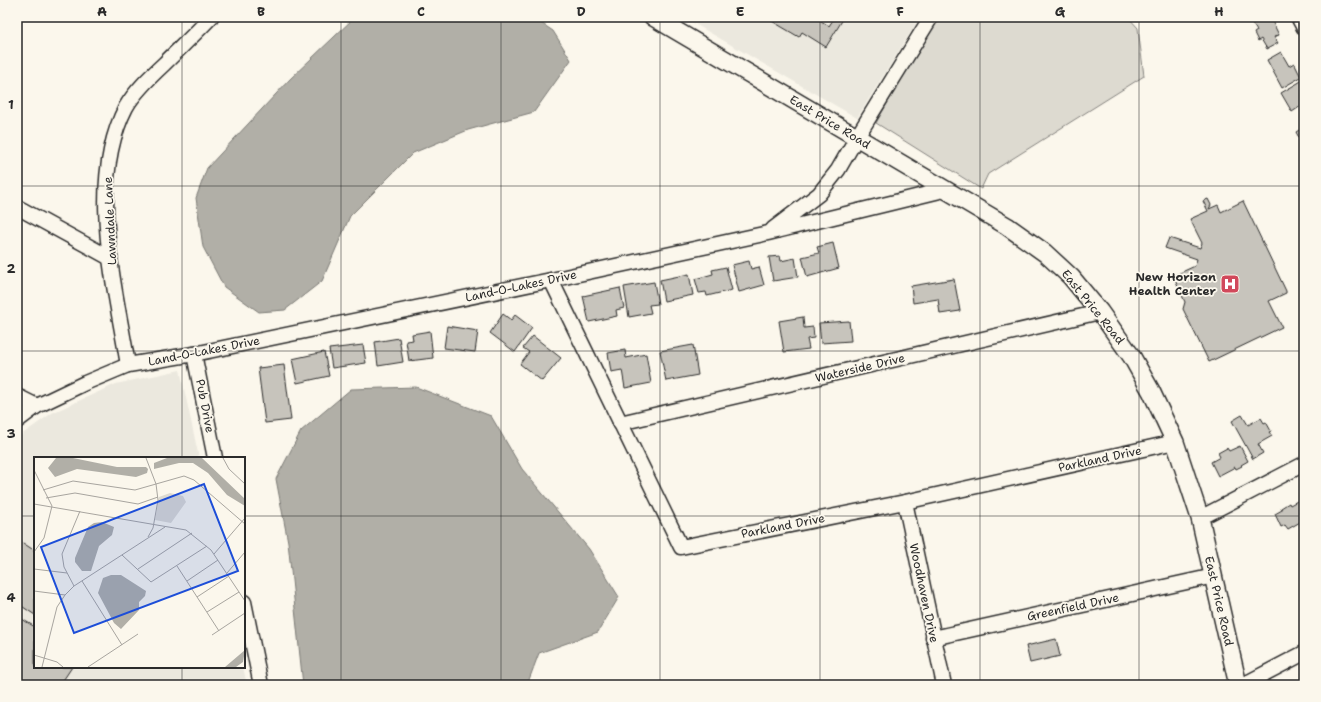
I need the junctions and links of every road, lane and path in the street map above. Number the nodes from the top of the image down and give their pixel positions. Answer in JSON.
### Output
{"nodes":[{"id":1,"x":212,"y":17,"type":"edge"},
{"id":2,"x":652,"y":17,"type":"edge"},
{"id":3,"x":931,"y":17,"type":"edge"},
{"id":4,"x":1298,"y":17,"type":"edge"},
{"id":5,"x":1304,"y":28,"type":"edge"},
{"id":6,"x":857,"y":137,"type":"junction"},
{"id":7,"x":944,"y":190,"type":"junction"},
{"id":8,"x":17,"y":207,"type":"edge"},
{"id":9,"x":768,"y":233,"type":"junction"},
{"id":10,"x":110,"y":258,"type":"junction"},
{"id":11,"x":551,"y":280,"type":"junction"},
{"id":12,"x":1100,"y":312,"type":"junction"},
{"id":13,"x":194,"y":354,"type":"junction"},
{"id":14,"x":128,"y":365,"type":"junction"},
{"id":15,"x":17,"y":396,"type":"edge"},
{"id":16,"x":37,"y":406,"type":"junction"},
{"id":17,"x":17,"y":421,"type":"edge"},
{"id":18,"x":620,"y":423,"type":"junction"},
{"id":19,"x":1175,"y":442,"type":"junction"},
{"id":20,"x":215,"y":457,"type":"edge"},
{"id":21,"x":1304,"y":464,"type":"edge"},
{"id":22,"x":905,"y":502,"type":"junction"},
{"id":23,"x":1200,"y":518,"type":"junction"},
{"id":24,"x":1214,"y":576,"type":"junction"},
{"id":25,"x":245,"y":607,"type":"edge"},
{"id":26,"x":933,"y":638,"type":"junction"},
{"id":27,"x":1304,"y":653,"type":"edge"},
{"id":28,"x":261,"y":685,"type":"edge"},
{"id":29,"x":944,"y":685,"type":"edge"},
{"id":30,"x":1238,"y":685,"type":"edge"},
{"id":31,"x":1243,"y":685,"type":"edge"}],
"edges":[{"from":1,"to":10,"type":"street","name":"Lawndale Lane"},
{"from":2,"to":6,"type":"main road","name":"East Price Road"},
{"from":3,"to":6,"type":"street","name":"Land-O-Lakes Drive"},
{"from":4,"to":5,"type":"street"},
{"from":6,"to":7,"type":"main road","name":"East Price Road"},
{"from":6,"to":9,"type":"street","name":"Land-O-Lakes Drive"},
{"from":7,"to":9,"type":"street"},
{"from":7,"to":12,"type":"main road","name":"East Price Road"},
{"from":8,"to":10,"type":"street"},
{"from":9,"to":11,"type":"street","name":"Land-O-Lakes Drive"},
{"from":10,"to":14,"type":"street","name":"Lawndale Lane"},
{"from":11,"to":13,"type":"street","name":"Land-O-Lakes Drive"},
{"from":11,"to":18,"type":"street","name":"Parkland Drive"},
{"from":12,"to":18,"type":"street","name":"Waterside Drive"},
{"from":12,"to":19,"type":"main road","name":"East Price Road"},
{"from":13,"to":14,"type":"street","name":"Land-O-Lakes Drive"},
{"from":13,"to":20,"type":"street","name":"Pub Drive"},
{"from":14,"to":16,"type":"street","name":"Land-O-Lakes Drive"},
{"from":15,"to":16,"type":"street"},
{"from":16,"to":17,"type":"street","name":"Land-O-Lakes Drive"},
{"from":18,"to":22,"type":"street","name":"Parkland Drive"},
{"from":19,"to":22,"type":"street","name":"Parkland Drive"},
{"from":19,"to":23,"type":"main road","name":"East Price Road"},
{"from":21,"to":23,"type":"street"},
{"from":22,"to":26,"type":"street","name":"Woodhaven Drive"},
{"from":23,"to":24,"type":"main road","name":"East Price Road"},
{"from":24,"to":26,"type":"street","name":"Greenfield Drive"},
{"from":24,"to":30,"type":"main road","name":"East Price Road"},
{"from":25,"to":28,"type":"street"},
{"from":26,"to":29,"type":"street","name":"Woodhaven Drive"},
{"from":27,"to":31,"type":"street"}]}
